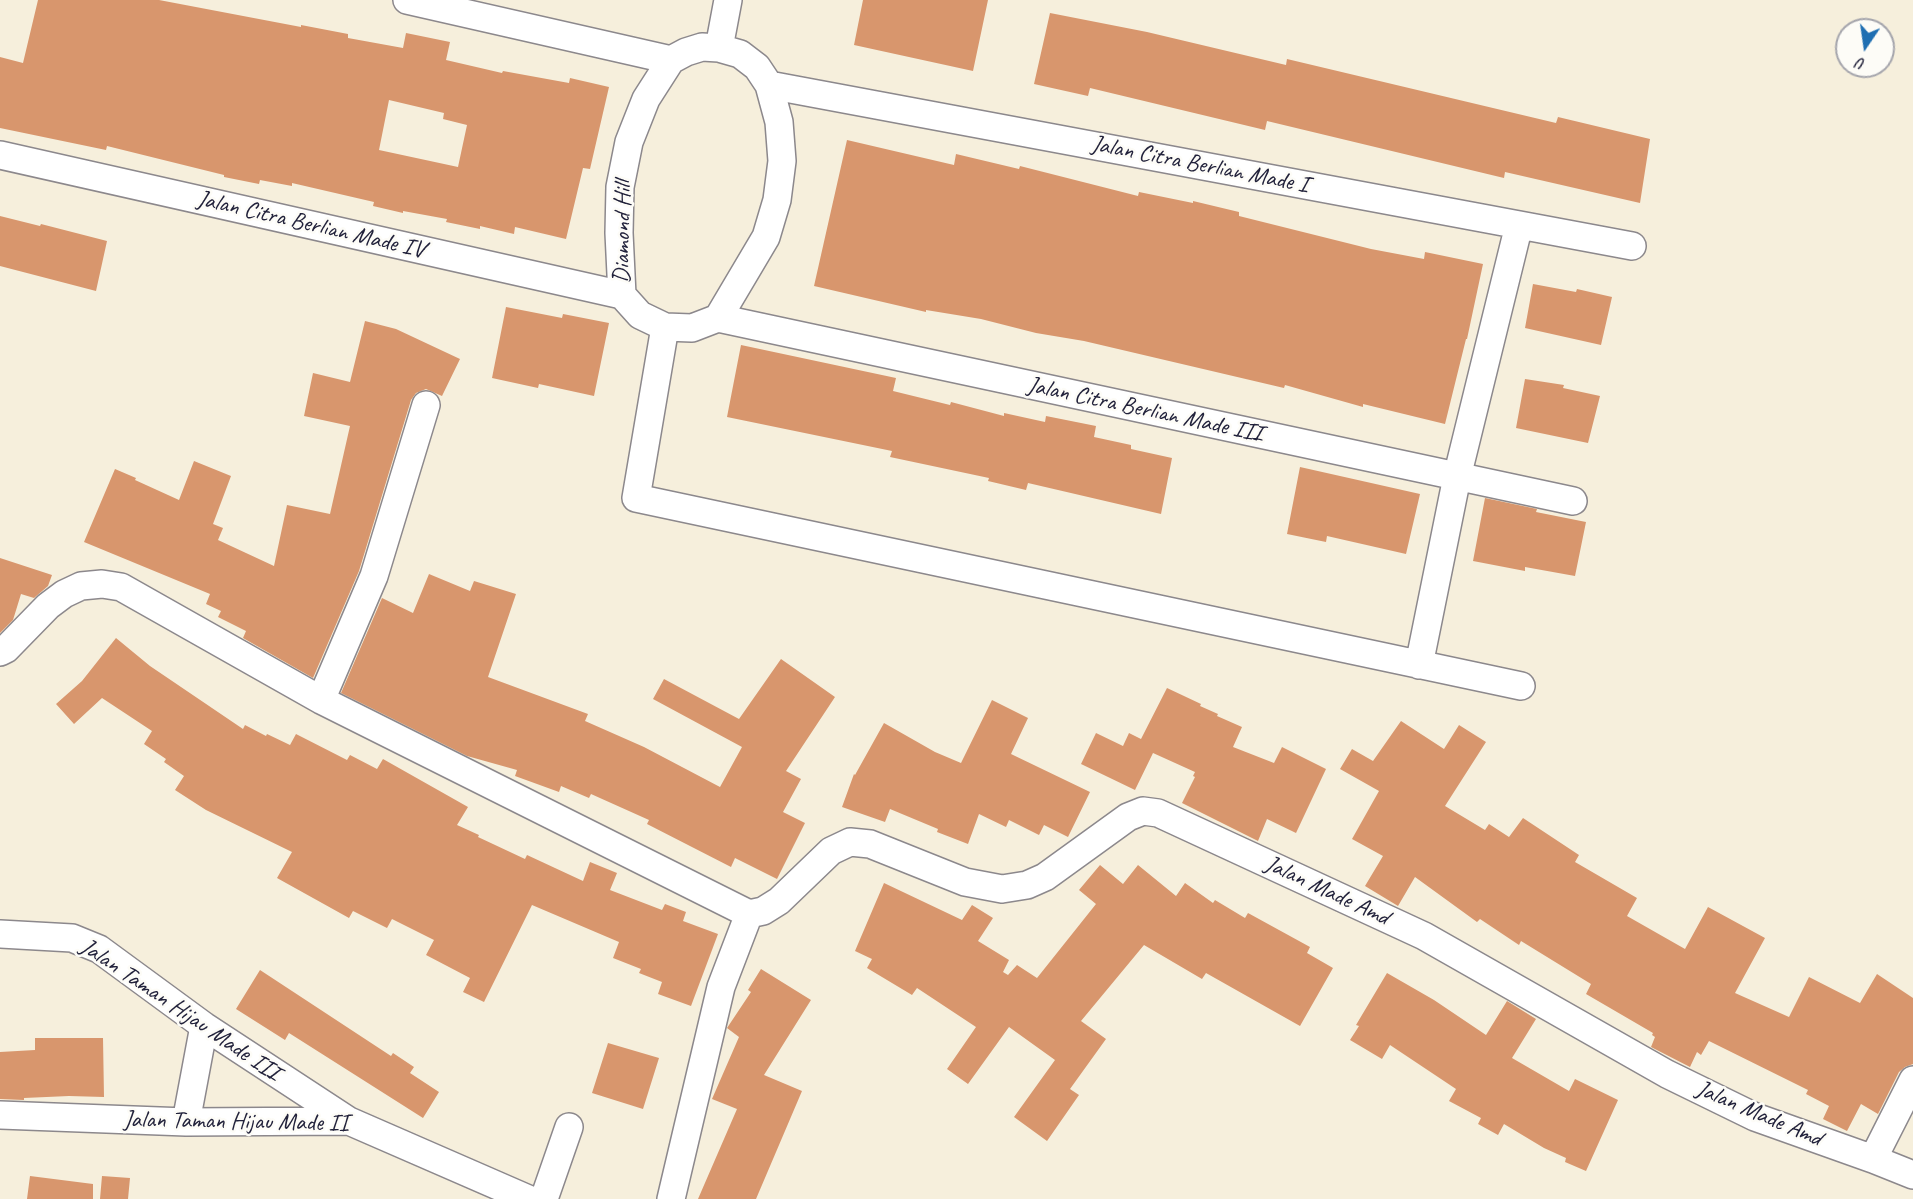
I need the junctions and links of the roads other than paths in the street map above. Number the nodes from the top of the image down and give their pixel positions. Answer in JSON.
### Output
{"nodes":[{"id":1,"x":407,"y":0,"type":"edge"},
{"id":2,"x":728,"y":0,"type":"edge"},
{"id":3,"x":719,"y":48,"type":"junction"},
{"id":4,"x":671,"y":60,"type":"junction"},
{"id":5,"x":769,"y":85,"type":"junction"},
{"id":6,"x":0,"y":155,"type":"edge"},
{"id":7,"x":1519,"y":225,"type":"junction"},
{"id":8,"x":1632,"y":246,"type":"dead end"},
{"id":9,"x":622,"y":295,"type":"junction"},
{"id":10,"x":718,"y":318,"type":"junction"},
{"id":11,"x":665,"y":327,"type":"junction"},
{"id":12,"x":426,"y":405,"type":"dead end"},
{"id":13,"x":1457,"y":477,"type":"junction"},
{"id":14,"x":1573,"y":501,"type":"dead end"},
{"id":15,"x":0,"y":652,"type":"edge"},
{"id":16,"x":1419,"y":665,"type":"junction"},
{"id":17,"x":1521,"y":686,"type":"dead end"},
{"id":18,"x":321,"y":700,"type":"junction"},
{"id":19,"x":749,"y":914,"type":"junction"},
{"id":20,"x":0,"y":934,"type":"edge"},
{"id":21,"x":204,"y":1026,"type":"junction"},
{"id":22,"x":1913,"y":1080,"type":"edge"},
{"id":23,"x":0,"y":1115,"type":"edge"},
{"id":24,"x":349,"y":1121,"type":"junction"},
{"id":25,"x":186,"y":1122,"type":"junction"},
{"id":26,"x":569,"y":1127,"type":"dead end"},
{"id":27,"x":1873,"y":1159,"type":"junction"},
{"id":28,"x":1913,"y":1175,"type":"edge"},
{"id":29,"x":528,"y":1199,"type":"edge"},
{"id":30,"x":544,"y":1199,"type":"edge"},
{"id":31,"x":671,"y":1199,"type":"edge"}],
"edges":[{"from":1,"to":4,"type":"street"},
{"from":2,"to":3,"type":"street"},
{"from":3,"to":4,"type":"street"},
{"from":3,"to":5,"type":"street"},
{"from":4,"to":9,"type":"street","name":"Diamond Hill"},
{"from":5,"to":7,"type":"street","name":"Jalan Citra Berlian Made I"},
{"from":5,"to":10,"type":"street"},
{"from":6,"to":9,"type":"street","name":"Jalan Citra Berlian Made IV"},
{"from":7,"to":8,"type":"street","name":"Jalan Citra Berlian Made I"},
{"from":7,"to":13,"type":"street"},
{"from":9,"to":11,"type":"street","name":"Diamond Hill"},
{"from":10,"to":11,"type":"street","name":"Diamond Hill"},
{"from":10,"to":13,"type":"street","name":"Jalan Citra Berlian Made III"},
{"from":11,"to":16,"type":"street"},
{"from":12,"to":18,"type":"street"},
{"from":13,"to":14,"type":"street","name":"Jalan Citra Berlian Made III"},
{"from":13,"to":16,"type":"street"},
{"from":15,"to":18,"type":"street"},
{"from":16,"to":17,"type":"street"},
{"from":18,"to":19,"type":"street"},
{"from":19,"to":27,"type":"street","name":"Jalan Made Amd"},
{"from":19,"to":31,"type":"street"},
{"from":20,"to":21,"type":"street","name":"Jalan Taman Hijau Made III"},
{"from":21,"to":24,"type":"street","name":"Jalan Taman Hijau Made III"},
{"from":21,"to":25,"type":"street"},
{"from":22,"to":27,"type":"street"},
{"from":23,"to":25,"type":"street","name":"Jalan Taman Hijau Made II"},
{"from":24,"to":25,"type":"street","name":"Jalan Taman Hijau Made II"},
{"from":24,"to":29,"type":"street","name":"Jalan Taman Hijau Made II"},
{"from":26,"to":30,"type":"street"},
{"from":27,"to":28,"type":"street","name":"Jalan Made Amd"}]}
